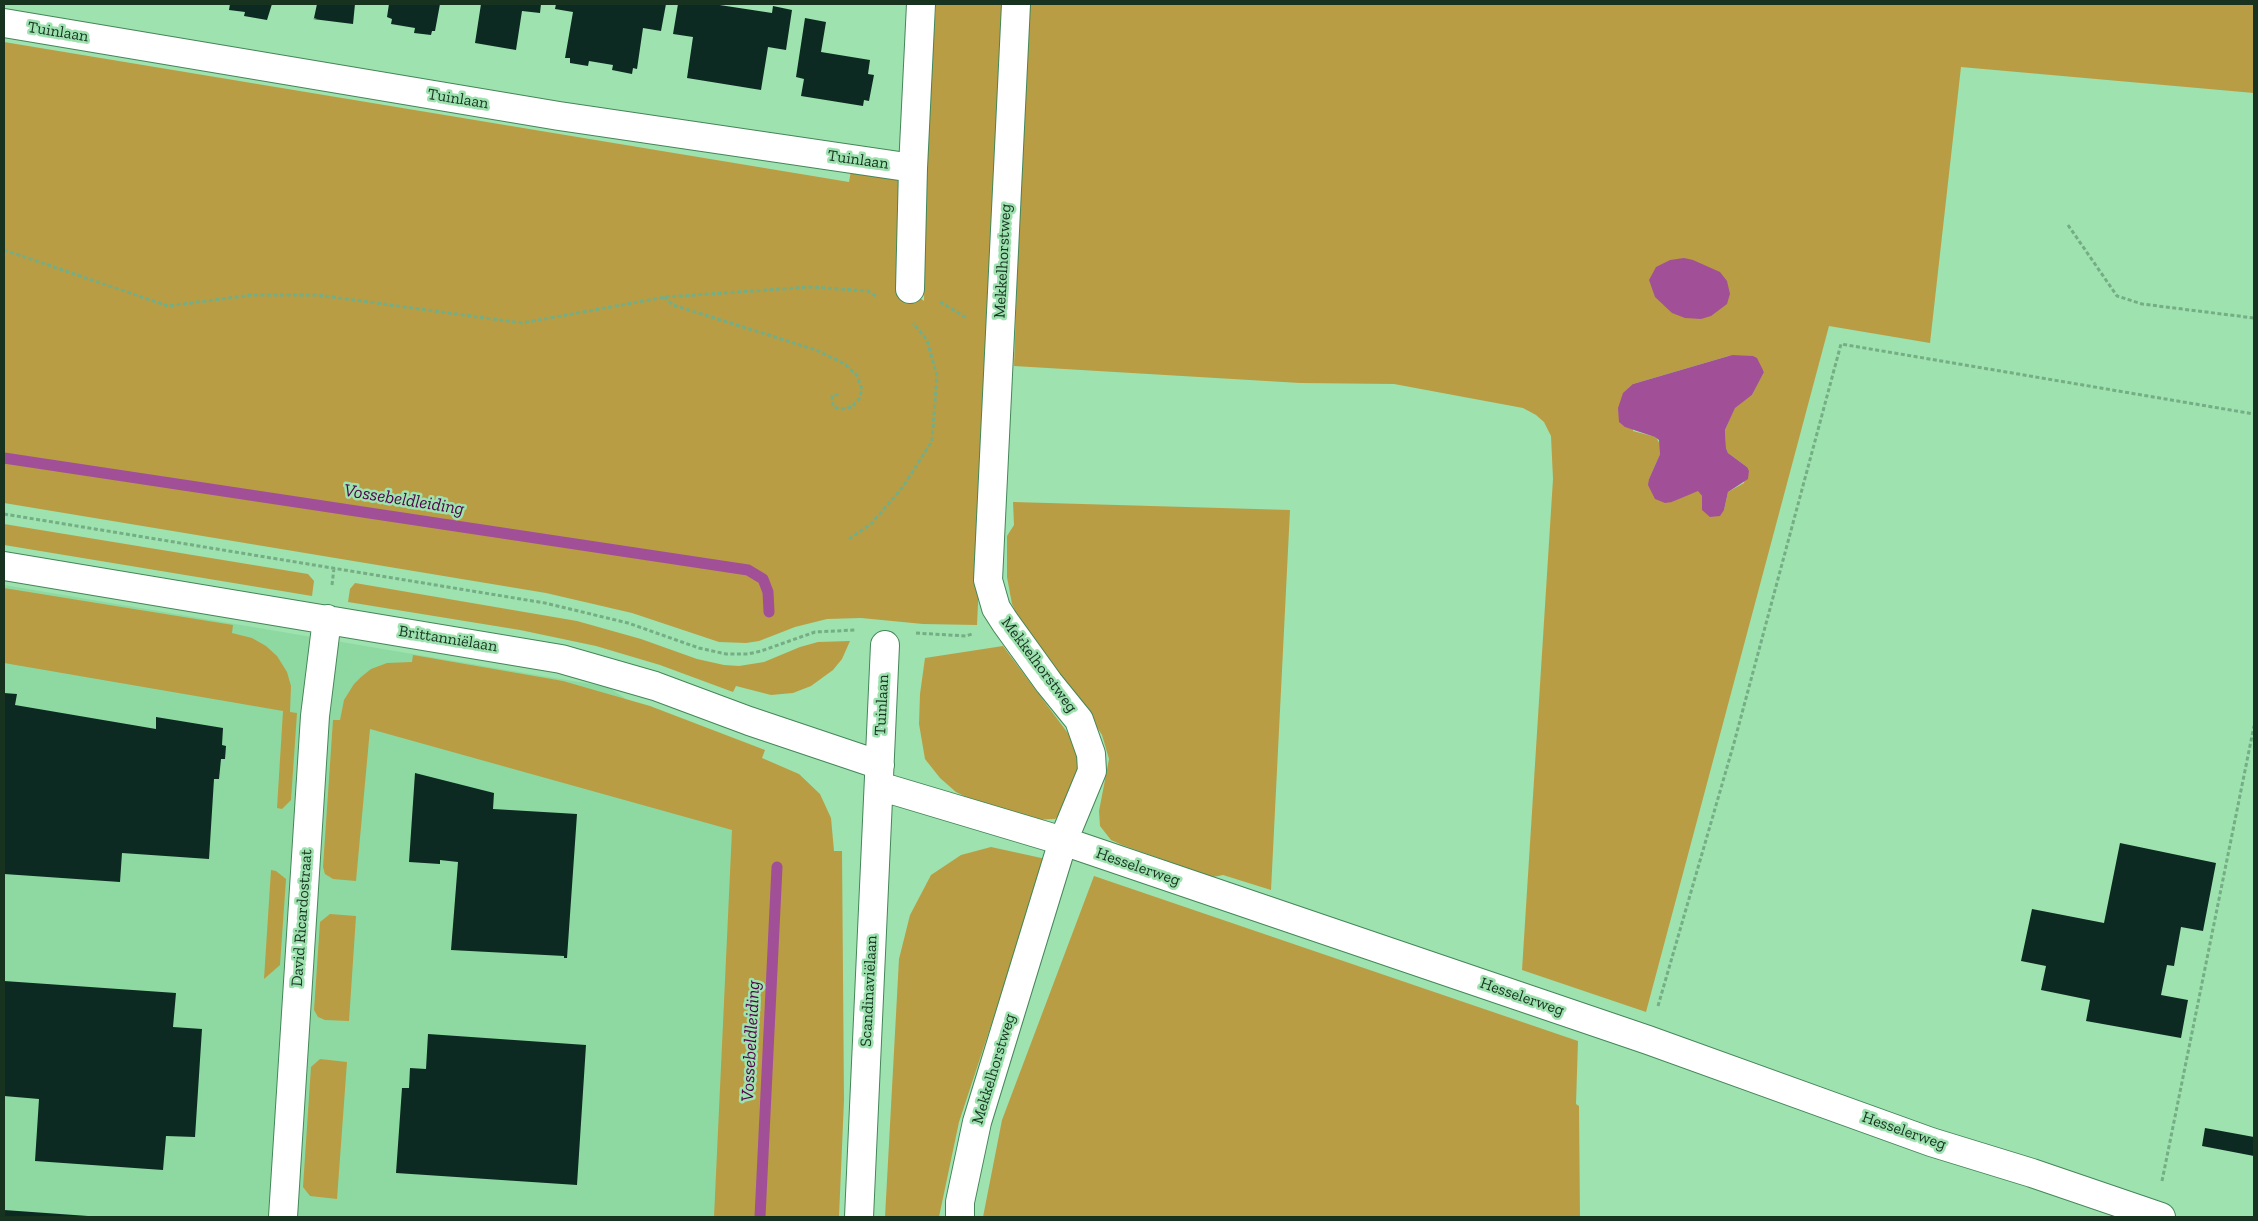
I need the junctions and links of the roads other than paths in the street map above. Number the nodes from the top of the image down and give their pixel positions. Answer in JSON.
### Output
{"nodes":[{"id":1,"x":921,"y":4,"type":"edge"},
{"id":2,"x":1016,"y":4,"type":"edge"},
{"id":3,"x":4,"y":23,"type":"edge"},
{"id":4,"x":913,"y":168,"type":"junction"},
{"id":5,"x":910,"y":284,"type":"road end"},
{"id":6,"x":4,"y":566,"type":"edge"},
{"id":7,"x":327,"y":619,"type":"junction"},
{"id":8,"x":875,"y":638,"type":"road end"},
{"id":9,"x":879,"y":776,"type":"junction"},
{"id":10,"x":1063,"y":841,"type":"junction"},
{"id":11,"x":2158,"y":1216,"type":"edge"},
{"id":12,"x":283,"y":1217,"type":"edge"},
{"id":13,"x":859,"y":1217,"type":"edge"},
{"id":14,"x":960,"y":1217,"type":"edge"}],
"edges":[{"from":1,"to":4,"type":"street","name":"Tuinlaan"},
{"from":2,"to":10,"type":"street","name":"Mekkelhorstweg"},
{"from":3,"to":4,"type":"street","name":"Tuinlaan"},
{"from":4,"to":5,"type":"street","name":"Tuinlaan"},
{"from":6,"to":7,"type":"street","name":"Brittanniëlaan"},
{"from":7,"to":9,"type":"street","name":"Brittanniëlaan"},
{"from":7,"to":12,"type":"street","name":"David Ricardostraat"},
{"from":8,"to":9,"type":"street","name":"Tuinlaan"},
{"from":9,"to":10,"type":"street","name":"Hesselerweg"},
{"from":9,"to":13,"type":"street","name":"Scandinaviëlaan"},
{"from":10,"to":11,"type":"street","name":"Hesselerweg"},
{"from":10,"to":14,"type":"street","name":"Mekkelhorstweg"}]}
